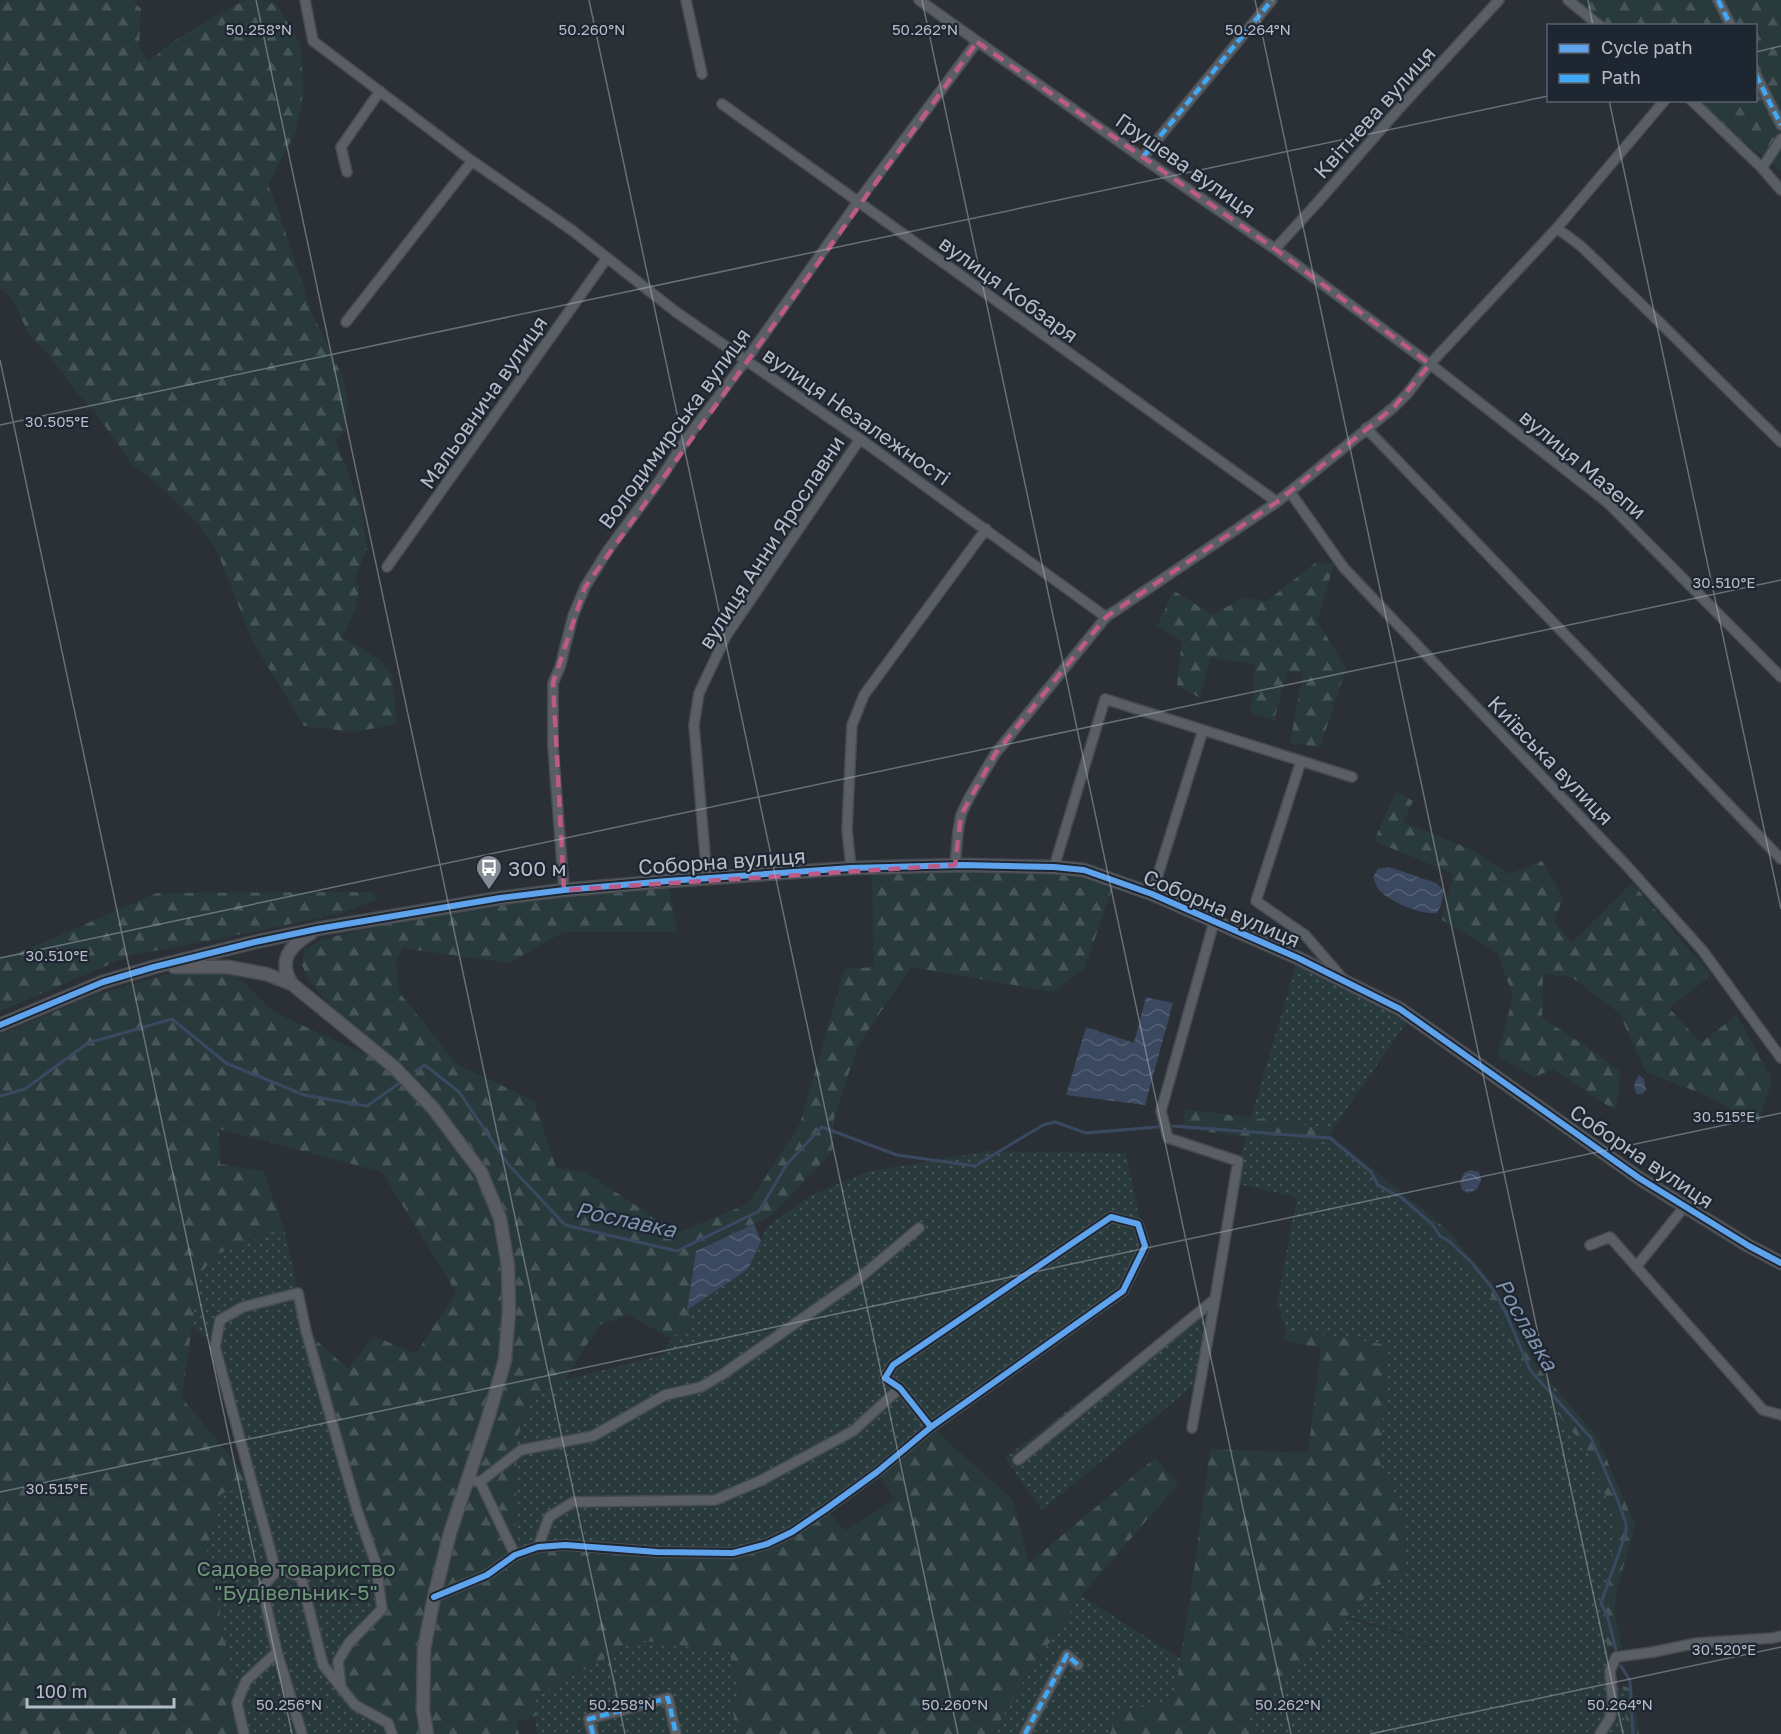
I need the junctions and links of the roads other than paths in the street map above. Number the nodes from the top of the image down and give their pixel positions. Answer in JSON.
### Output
{"nodes":[{"id":1,"x":304,"y":0,"type":"edge"},
{"id":2,"x":686,"y":0,"type":"edge"},
{"id":3,"x":919,"y":0,"type":"edge"},
{"id":4,"x":1272,"y":0,"type":"edge"},
{"id":5,"x":1500,"y":0,"type":"edge"},
{"id":6,"x":1568,"y":0,"type":"edge"},
{"id":7,"x":1718,"y":0,"type":"edge"},
{"id":8,"x":1598,"y":24,"type":"edge"},
{"id":9,"x":1730,"y":24,"type":"edge"},
{"id":10,"x":977,"y":42,"type":"junction"},
{"id":11,"x":702,"y":74,"type":"dead end"},
{"id":12,"x":1757,"y":79,"type":"edge"},
{"id":13,"x":380,"y":91,"type":"junction"},
{"id":14,"x":1663,"y":102,"type":"edge"},
{"id":15,"x":1693,"y":102,"type":"edge"},
{"id":16,"x":722,"y":104,"type":"dead end"},
{"id":17,"x":1781,"y":125,"type":"edge"},
{"id":18,"x":1781,"y":139,"type":"edge"},
{"id":19,"x":1143,"y":157,"type":"junction"},
{"id":20,"x":472,"y":160,"type":"junction"},
{"id":21,"x":1762,"y":168,"type":"junction"},
{"id":22,"x":347,"y":172,"type":"dead end"},
{"id":23,"x":1781,"y":190,"type":"edge"},
{"id":24,"x":857,"y":203,"type":"junction"},
{"id":25,"x":1557,"y":228,"type":"junction"},
{"id":26,"x":1275,"y":249,"type":"junction"},
{"id":27,"x":607,"y":258,"type":"junction"},
{"id":28,"x":346,"y":322,"type":"dead end"},
{"id":29,"x":746,"y":360,"type":"junction"},
{"id":30,"x":1430,"y":364,"type":"junction"},
{"id":31,"x":1366,"y":428,"type":"junction"},
{"id":32,"x":860,"y":439,"type":"junction"},
{"id":33,"x":1781,"y":442,"type":"edge"},
{"id":34,"x":1290,"y":492,"type":"junction"},
{"id":35,"x":1277,"y":502,"type":"junction"},
{"id":36,"x":986,"y":529,"type":"junction"},
{"id":37,"x":387,"y":567,"type":"dead end"},
{"id":38,"x":1106,"y":617,"type":"junction"},
{"id":39,"x":1781,"y":677,"type":"edge"},
{"id":40,"x":1203,"y":730,"type":"junction"},
{"id":41,"x":1301,"y":761,"type":"junction"},
{"id":42,"x":1352,"y":777,"type":"dead end"},
{"id":43,"x":1781,"y":859,"type":"edge"},
{"id":44,"x":955,"y":865,"type":"junction"},
{"id":45,"x":1054,"y":867,"type":"junction"},
{"id":46,"x":851,"y":868,"type":"junction"},
{"id":47,"x":707,"y":878,"type":"junction"},
{"id":48,"x":564,"y":890,"type":"junction"},
{"id":49,"x":1152,"y":894,"type":"junction"},
{"id":50,"x":1214,"y":922,"type":"junction"},
{"id":51,"x":317,"y":929,"type":"junction"},
{"id":52,"x":154,"y":967,"type":"junction"},
{"id":53,"x":1345,"y":981,"type":"junction"},
{"id":54,"x":292,"y":984,"type":"junction"},
{"id":55,"x":0,"y":1025,"type":"edge"},
{"id":56,"x":1781,"y":1058,"type":"edge"},
{"id":57,"x":1685,"y":1206,"type":"junction"},
{"id":58,"x":919,"y":1228,"type":"dead end"},
{"id":59,"x":1590,"y":1245,"type":"dead end"},
{"id":60,"x":1781,"y":1263,"type":"edge"},
{"id":61,"x":1636,"y":1267,"type":"junction"},
{"id":62,"x":1215,"y":1299,"type":"junction"},
{"id":63,"x":900,"y":1388,"type":"junction"},
{"id":64,"x":1781,"y":1414,"type":"edge"},
{"id":65,"x":931,"y":1428,"type":"junction"},
{"id":66,"x":1192,"y":1428,"type":"dead end"},
{"id":67,"x":1018,"y":1460,"type":"dead end"},
{"id":68,"x":474,"y":1481,"type":"junction"},
{"id":69,"x":538,"y":1547,"type":"junction"},
{"id":70,"x":514,"y":1555,"type":"junction"},
{"id":71,"x":276,"y":1572,"type":"junction"},
{"id":72,"x":434,"y":1597,"type":"junction"},
{"id":73,"x":1781,"y":1636,"type":"edge"},
{"id":74,"x":277,"y":1652,"type":"junction"},
{"id":75,"x":1078,"y":1665,"type":"dead end"},
{"id":76,"x":341,"y":1687,"type":"junction"},
{"id":77,"x":244,"y":1734,"type":"edge"},
{"id":78,"x":302,"y":1734,"type":"edge"},
{"id":79,"x":392,"y":1734,"type":"edge"},
{"id":80,"x":427,"y":1734,"type":"edge"},
{"id":81,"x":593,"y":1734,"type":"edge"},
{"id":82,"x":676,"y":1734,"type":"edge"},
{"id":83,"x":1025,"y":1734,"type":"edge"},
{"id":84,"x":1600,"y":1734,"type":"edge"}],
"edges":[{"from":1,"to":13,"type":"street","name":"вулиця Незалежності"},
{"from":2,"to":11,"type":"street"},
{"from":3,"to":10,"type":"street","name":"Грушева вулиця"},
{"from":4,"to":19,"type":"street"},
{"from":5,"to":26,"type":"street","name":"Квітнева вулиця"},
{"from":6,"to":8,"type":"street"},
{"from":7,"to":9,"type":"street"},
{"from":10,"to":19,"type":"street","name":"Грушева вулиця"},
{"from":10,"to":24,"type":"street","name":"Володимирська вулиця"},
{"from":12,"to":17,"type":"street"},
{"from":13,"to":20,"type":"street","name":"вулиця Незалежності"},
{"from":13,"to":22,"type":"street"},
{"from":14,"to":25,"type":"street"},
{"from":15,"to":21,"type":"street"},
{"from":16,"to":24,"type":"street","name":"вулиця Кобзаря"},
{"from":18,"to":21,"type":"street"},
{"from":19,"to":26,"type":"street","name":"Грушева вулиця"},
{"from":20,"to":27,"type":"street","name":"вулиця Незалежності"},
{"from":20,"to":28,"type":"street"},
{"from":21,"to":23,"type":"street"},
{"from":24,"to":29,"type":"street","name":"Володимирська вулиця"},
{"from":24,"to":35,"type":"street","name":"вулиця Кобзаря"},
{"from":25,"to":30,"type":"street"},
{"from":25,"to":33,"type":"street"},
{"from":26,"to":30,"type":"street","name":"Грушева вулиця"},
{"from":27,"to":29,"type":"street","name":"вулиця Незалежності"},
{"from":27,"to":37,"type":"street","name":"Мальовнича вулиця"},
{"from":29,"to":32,"type":"street","name":"вулиця Незалежності"},
{"from":29,"to":48,"type":"street","name":"Володимирська вулиця"},
{"from":30,"to":31,"type":"street"},
{"from":30,"to":39,"type":"street","name":"вулиця Мазепи"},
{"from":31,"to":34,"type":"street"},
{"from":31,"to":43,"type":"street"},
{"from":32,"to":36,"type":"street","name":"вулиця Незалежності"},
{"from":32,"to":47,"type":"street","name":"вулиця Анни Ярославни"},
{"from":34,"to":35,"type":"street"},
{"from":34,"to":56,"type":"street","name":"Київська вулиця"},
{"from":35,"to":38,"type":"street"},
{"from":36,"to":38,"type":"street","name":"вулиця Незалежності"},
{"from":36,"to":46,"type":"street"},
{"from":38,"to":44,"type":"street"},
{"from":40,"to":41,"type":"street"},
{"from":40,"to":45,"type":"street"},
{"from":40,"to":49,"type":"street"},
{"from":41,"to":42,"type":"street"},
{"from":41,"to":53,"type":"street"},
{"from":44,"to":45,"type":"street","name":"Соборна вулиця"},
{"from":44,"to":46,"type":"street","name":"Соборна вулиця"},
{"from":45,"to":49,"type":"street","name":"Соборна вулиця"},
{"from":46,"to":47,"type":"street","name":"Соборна вулиця"},
{"from":47,"to":48,"type":"street","name":"Соборна вулиця"},
{"from":48,"to":51,"type":"street","name":"Соборна вулиця"},
{"from":49,"to":50,"type":"street","name":"Соборна вулиця"},
{"from":50,"to":53,"type":"street","name":"Соборна вулиця"},
{"from":50,"to":62,"type":"street"},
{"from":51,"to":52,"type":"street","name":"Соборна вулиця"},
{"from":51,"to":54,"type":"street"},
{"from":52,"to":54,"type":"street"},
{"from":52,"to":55,"type":"street"},
{"from":53,"to":57,"type":"street","name":"Соборна вулиця"},
{"from":54,"to":68,"type":"street"},
{"from":57,"to":60,"type":"street","name":"Соборна вулиця"},
{"from":57,"to":61,"type":"street"},
{"from":58,"to":68,"type":"street"},
{"from":59,"to":61,"type":"street"},
{"from":61,"to":64,"type":"street"},
{"from":62,"to":66,"type":"street"},
{"from":62,"to":67,"type":"street"},
{"from":63,"to":65,"type":"street"},
{"from":63,"to":65,"type":"street"},
{"from":63,"to":69,"type":"street"},
{"from":65,"to":69,"type":"street"},
{"from":68,"to":70,"type":"street"},
{"from":68,"to":72,"type":"street"},
{"from":69,"to":70,"type":"street"},
{"from":70,"to":72,"type":"street"},
{"from":71,"to":74,"type":"street"},
{"from":71,"to":76,"type":"street"},
{"from":71,"to":76,"type":"street"},
{"from":72,"to":80,"type":"street"},
{"from":73,"to":84,"type":"street"},
{"from":74,"to":77,"type":"street"},
{"from":74,"to":78,"type":"street"},
{"from":75,"to":83,"type":"street"},
{"from":76,"to":79,"type":"street"},
{"from":81,"to":82,"type":"street"}]}
